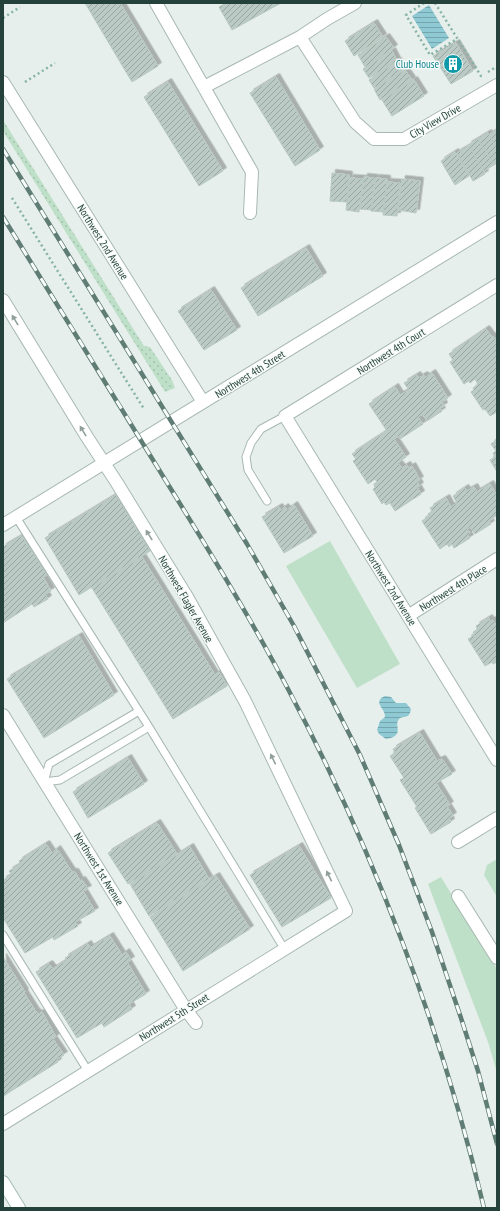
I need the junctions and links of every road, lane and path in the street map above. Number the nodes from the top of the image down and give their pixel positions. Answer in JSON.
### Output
{"nodes":[{"id":1,"x":156,"y":3,"type":"edge"},
{"id":2,"x":355,"y":3,"type":"edge"},
{"id":3,"x":424,"y":3,"type":"edge"},
{"id":4,"x":435,"y":3,"type":"edge"},
{"id":5,"x":20,"y":7,"type":"dead end"},
{"id":6,"x":3,"y":18,"type":"edge"},
{"id":7,"x":300,"y":37,"type":"junction"},
{"id":8,"x":457,"y":38,"type":"junction"},
{"id":9,"x":55,"y":63,"type":"dead end"},
{"id":10,"x":497,"y":68,"type":"edge"},
{"id":11,"x":3,"y":82,"type":"edge"},
{"id":12,"x":25,"y":82,"type":"dead end"},
{"id":13,"x":497,"y":85,"type":"edge"},
{"id":14,"x":204,"y":87,"type":"junction"},
{"id":15,"x":12,"y":198,"type":"dead end"},
{"id":16,"x":250,"y":213,"type":"dead end"},
{"id":17,"x":497,"y":222,"type":"edge"},
{"id":18,"x":497,"y":285,"type":"edge"},
{"id":19,"x":3,"y":300,"type":"edge"},
{"id":20,"x":204,"y":402,"type":"junction"},
{"id":21,"x":144,"y":409,"type":"dead end"},
{"id":22,"x":285,"y":416,"type":"junction"},
{"id":23,"x":104,"y":463,"type":"junction"},
{"id":24,"x":267,"y":501,"type":"dead end"},
{"id":25,"x":16,"y":517,"type":"junction"},
{"id":26,"x":4,"y":523,"type":"edge"},
{"id":27,"x":497,"y":560,"type":"edge"},
{"id":28,"x":408,"y":616,"type":"junction"},
{"id":29,"x":139,"y":711,"type":"junction"},
{"id":30,"x":3,"y":715,"type":"edge"},
{"id":31,"x":149,"y":727,"type":"junction"},
{"id":32,"x":497,"y":760,"type":"edge"},
{"id":33,"x":44,"y":782,"type":"junction"},
{"id":34,"x":497,"y":818,"type":"edge"},
{"id":35,"x":458,"y":842,"type":"dead end"},
{"id":36,"x":458,"y":896,"type":"dead end"},
{"id":37,"x":346,"y":911,"type":"joint"},
{"id":38,"x":3,"y":935,"type":"edge"},
{"id":39,"x":285,"y":950,"type":"junction"},
{"id":40,"x":497,"y":958,"type":"edge"},
{"id":41,"x":186,"y":1010,"type":"junction"},
{"id":42,"x":196,"y":1023,"type":"dead end"},
{"id":43,"x":88,"y":1071,"type":"junction"},
{"id":44,"x":3,"y":1124,"type":"edge"},
{"id":45,"x":3,"y":1182,"type":"edge"},
{"id":46,"x":19,"y":1208,"type":"edge"}],
"edges":[{"from":1,"to":14,"type":"street"},
{"from":2,"to":7,"type":"street"},
{"from":3,"to":8,"type":"path"},
{"from":4,"to":8,"type":"path"},
{"from":5,"to":6,"type":"path"},
{"from":7,"to":13,"type":"street","name":"City View Drive"},
{"from":7,"to":14,"type":"street"},
{"from":8,"to":10,"type":"path"},
{"from":9,"to":12,"type":"path"},
{"from":11,"to":20,"type":"street","name":"Northwest 2nd Avenue"},
{"from":14,"to":16,"type":"street"},
{"from":15,"to":21,"type":"path"},
{"from":17,"to":20,"type":"street","name":"Northwest 4th Street"},
{"from":18,"to":22,"type":"street","name":"Northwest 4th Court"},
{"from":23,"to":19,"type":"street","name":"Northwest Flagler Avenue","one_way":true},
{"from":20,"to":23,"type":"street","name":"Northwest 4th Street"},
{"from":22,"to":24,"type":"lane"},
{"from":22,"to":28,"type":"street","name":"Northwest 2nd Avenue"},
{"from":23,"to":25,"type":"street","name":"Northwest 4th Street"},
{"from":37,"to":23,"type":"street","name":"Northwest Flagler Avenue","one_way":true},
{"from":25,"to":26,"type":"street","name":"Northwest 4th Street"},
{"from":25,"to":29,"type":"lane"},
{"from":27,"to":28,"type":"street","name":"Northwest 4th Place"},
{"from":28,"to":32,"type":"street","name":"Northwest 2nd Avenue"},
{"from":29,"to":31,"type":"lane"},
{"from":29,"to":33,"type":"lane"},
{"from":30,"to":33,"type":"street","name":"Northwest 1st Avenue"},
{"from":31,"to":33,"type":"lane"},
{"from":31,"to":39,"type":"lane"},
{"from":33,"to":41,"type":"street","name":"Northwest 1st Avenue"},
{"from":34,"to":35,"type":"street"},
{"from":36,"to":40,"type":"street"},
{"from":37,"to":39,"type":"street","name":"Northwest 5th Street"},
{"from":38,"to":43,"type":"lane"},
{"from":39,"to":41,"type":"street","name":"Northwest 5th Street"},
{"from":41,"to":42,"type":"street","name":"Northwest 1st Avenue"},
{"from":41,"to":43,"type":"street","name":"Northwest 5th Street"},
{"from":43,"to":44,"type":"street","name":"Northwest 5th Street"},
{"from":45,"to":46,"type":"street"}]}
